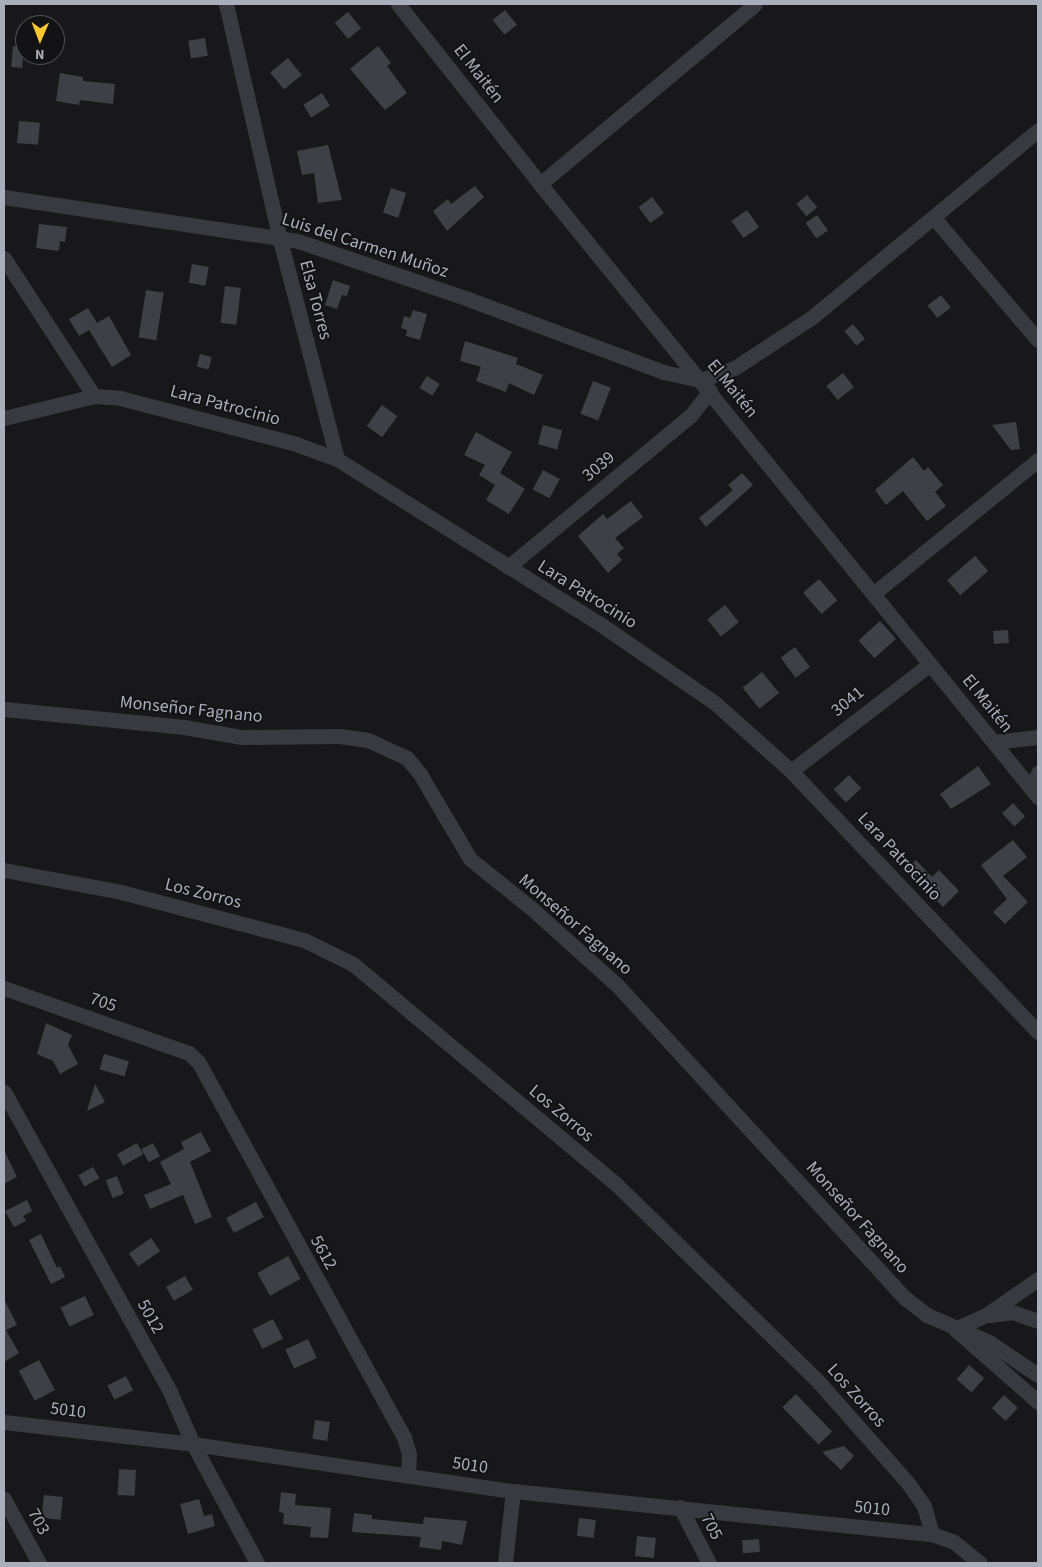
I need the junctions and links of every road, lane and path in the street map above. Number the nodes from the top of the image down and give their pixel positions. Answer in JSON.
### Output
{"nodes":[{"id":1,"x":226,"y":4,"type":"edge"},
{"id":2,"x":398,"y":4,"type":"edge"},
{"id":3,"x":755,"y":4,"type":"edge"},
{"id":4,"x":1038,"y":130,"type":"edge"},
{"id":5,"x":540,"y":184,"type":"junction"},
{"id":6,"x":4,"y":197,"type":"edge"},
{"id":7,"x":934,"y":218,"type":"junction"},
{"id":8,"x":279,"y":236,"type":"junction"},
{"id":9,"x":4,"y":258,"type":"edge"},
{"id":10,"x":1038,"y":340,"type":"edge"},
{"id":11,"x":706,"y":386,"type":"junction"},
{"id":12,"x":94,"y":396,"type":"junction"},
{"id":13,"x":4,"y":418,"type":"edge"},
{"id":14,"x":337,"y":459,"type":"junction"},
{"id":15,"x":1038,"y":460,"type":"edge"},
{"id":16,"x":508,"y":567,"type":"junction"},
{"id":17,"x":873,"y":594,"type":"junction"},
{"id":18,"x":930,"y":664,"type":"junction"},
{"id":19,"x":4,"y":709,"type":"edge"},
{"id":20,"x":1038,"y":737,"type":"edge"},
{"id":21,"x":994,"y":742,"type":"junction"},
{"id":22,"x":792,"y":771,"type":"junction"},
{"id":23,"x":1038,"y":773,"type":"edge"},
{"id":24,"x":1035,"y":792,"type":"edge"},
{"id":25,"x":4,"y":870,"type":"edge"},
{"id":26,"x":4,"y":988,"type":"edge"},
{"id":27,"x":1038,"y":1032,"type":"edge"},
{"id":28,"x":189,"y":1053,"type":"joint"},
{"id":29,"x":4,"y":1092,"type":"edge"},
{"id":30,"x":1038,"y":1279,"type":"edge"},
{"id":31,"x":986,"y":1315,"type":"junction"},
{"id":32,"x":1038,"y":1321,"type":"edge"},
{"id":33,"x":955,"y":1329,"type":"junction"},
{"id":34,"x":1038,"y":1375,"type":"edge"},
{"id":35,"x":1038,"y":1402,"type":"edge"},
{"id":36,"x":4,"y":1422,"type":"edge"},
{"id":37,"x":192,"y":1444,"type":"junction"},
{"id":38,"x":408,"y":1476,"type":"junction"},
{"id":39,"x":513,"y":1491,"type":"junction"},
{"id":40,"x":4,"y":1500,"type":"edge"},
{"id":41,"x":680,"y":1507,"type":"junction"},
{"id":42,"x":932,"y":1534,"type":"junction"},
{"id":43,"x":39,"y":1563,"type":"edge"},
{"id":44,"x":257,"y":1563,"type":"edge"},
{"id":45,"x":505,"y":1563,"type":"edge"},
{"id":46,"x":709,"y":1563,"type":"edge"},
{"id":47,"x":980,"y":1563,"type":"edge"}],
"edges":[{"from":1,"to":8,"type":"street","name":"Elsa Torres"},
{"from":2,"to":5,"type":"street","name":"El Maitén"},
{"from":3,"to":5,"type":"street"},
{"from":4,"to":7,"type":"street"},
{"from":5,"to":11,"type":"street","name":"El Maitén"},
{"from":6,"to":8,"type":"street","name":"Luis del Carmen Muñoz"},
{"from":7,"to":10,"type":"street"},
{"from":7,"to":11,"type":"street"},
{"from":8,"to":11,"type":"street","name":"Luis del Carmen Muñoz"},
{"from":8,"to":14,"type":"street","name":"Elsa Torres"},
{"from":9,"to":12,"type":"street"},
{"from":11,"to":16,"type":"street","name":"3039"},
{"from":11,"to":17,"type":"street","name":"El Maitén"},
{"from":12,"to":13,"type":"street","name":"Lara Patrocinio"},
{"from":12,"to":14,"type":"street","name":"Lara Patrocinio"},
{"from":14,"to":16,"type":"street","name":"Lara Patrocinio"},
{"from":15,"to":17,"type":"street"},
{"from":16,"to":22,"type":"street","name":"Lara Patrocinio"},
{"from":17,"to":18,"type":"street","name":"El Maitén"},
{"from":18,"to":21,"type":"street","name":"El Maitén"},
{"from":18,"to":22,"type":"street","name":"3041"},
{"from":19,"to":33,"type":"street","name":"Monseñor Fagnano"},
{"from":20,"to":21,"type":"street"},
{"from":21,"to":24,"type":"street","name":"El Maitén"},
{"from":22,"to":27,"type":"street","name":"Lara Patrocinio"},
{"from":23,"to":24,"type":"street"},
{"from":25,"to":42,"type":"street","name":"Los Zorros"},
{"from":26,"to":28,"type":"street","name":"705"},
{"from":28,"to":38,"type":"street","name":"5612"},
{"from":29,"to":37,"type":"street","name":"5012"},
{"from":30,"to":31,"type":"street"},
{"from":31,"to":32,"type":"street"},
{"from":31,"to":33,"type":"street"},
{"from":33,"to":34,"type":"street","name":"Monseñor Fagnano"},
{"from":33,"to":35,"type":"street"},
{"from":36,"to":37,"type":"street","name":"5010"},
{"from":37,"to":38,"type":"street","name":"5010"},
{"from":37,"to":44,"type":"street","name":"5012"},
{"from":38,"to":39,"type":"street","name":"5010"},
{"from":39,"to":41,"type":"street","name":"5010"},
{"from":39,"to":45,"type":"street"},
{"from":40,"to":43,"type":"street","name":"703"},
{"from":41,"to":42,"type":"street","name":"5010"},
{"from":41,"to":46,"type":"street","name":"705"},
{"from":42,"to":47,"type":"street"}]}
